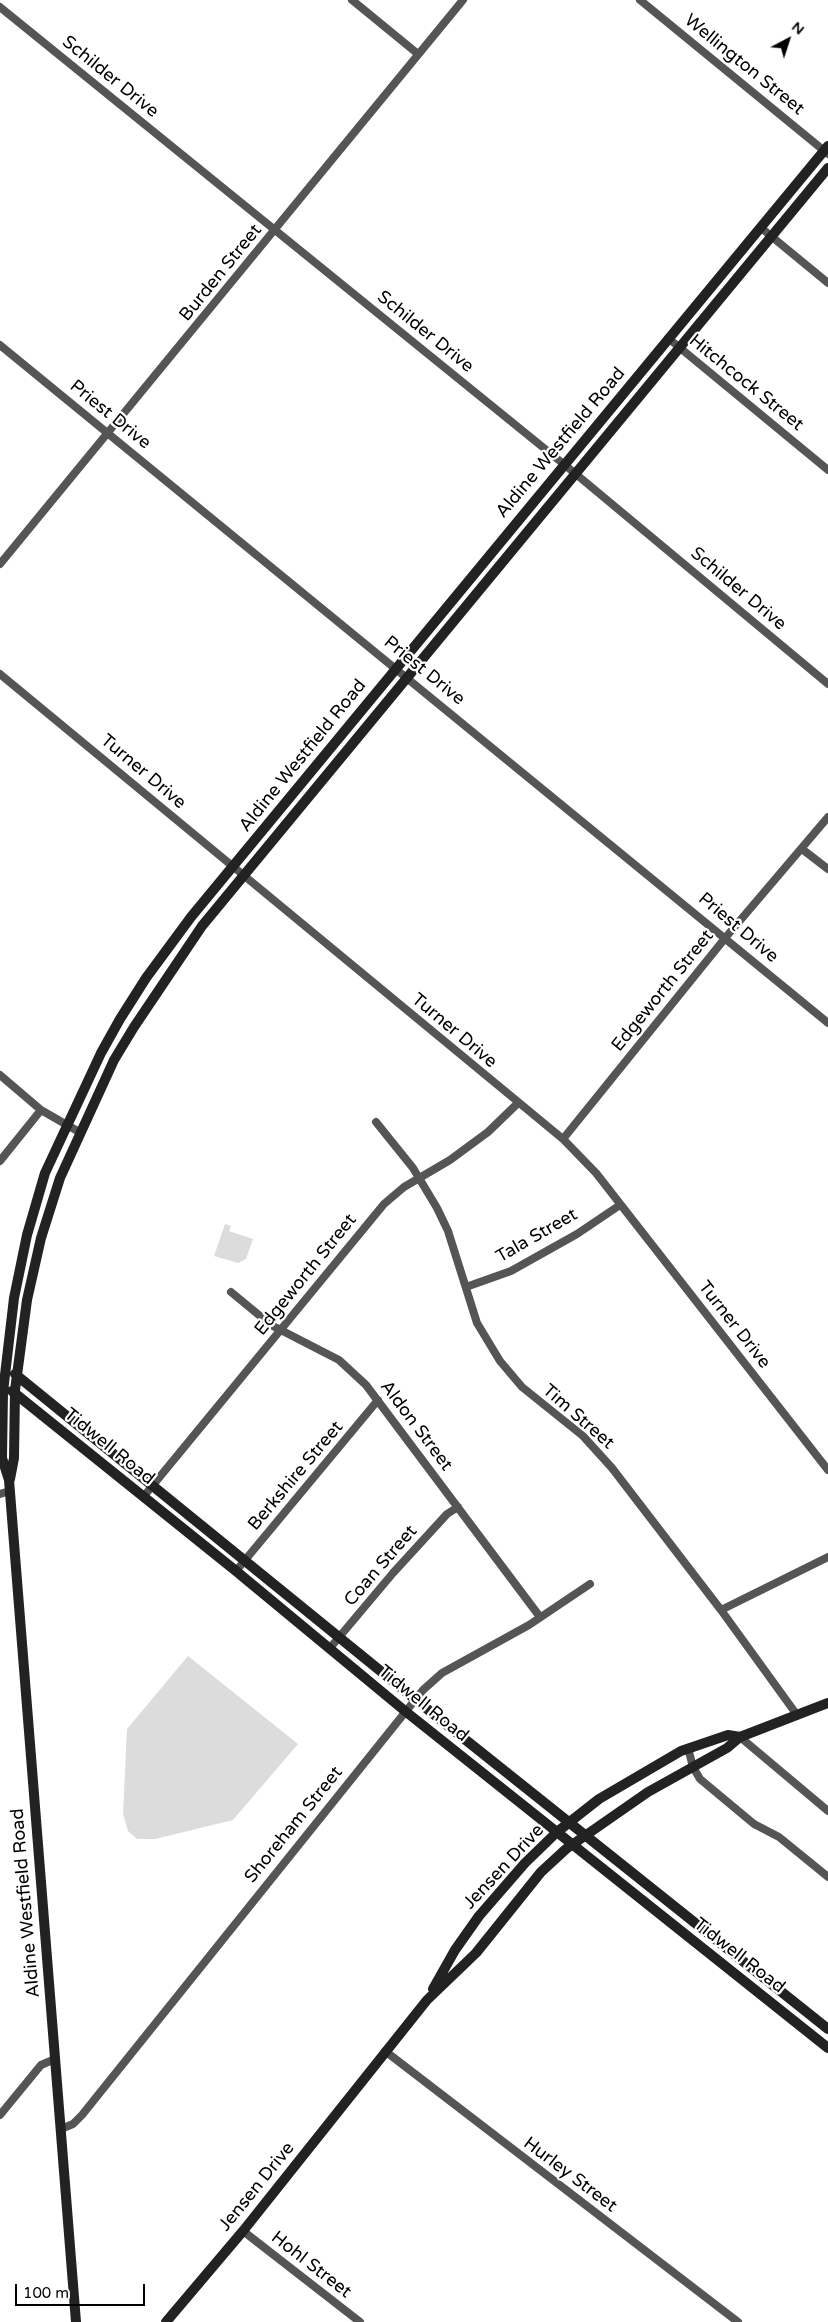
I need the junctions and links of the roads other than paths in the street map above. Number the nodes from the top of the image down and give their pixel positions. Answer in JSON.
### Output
{"nodes":[{"id":1,"x":352,"y":0,"type":"edge"},
{"id":2,"x":463,"y":0,"type":"edge"},
{"id":3,"x":640,"y":0,"type":"edge"},
{"id":4,"x":0,"y":7,"type":"edge"},
{"id":5,"x":418,"y":54,"type":"junction"},
{"id":6,"x":827,"y":150,"type":"edge"},
{"id":7,"x":828,"y":168,"type":"edge"},
{"id":8,"x":760,"y":227,"type":"junction"},
{"id":9,"x":275,"y":230,"type":"junction"},
{"id":10,"x":772,"y":236,"type":"junction"},
{"id":11,"x":718,"y":278,"type":"junction"},
{"id":12,"x":828,"y":283,"type":"edge"},
{"id":13,"x":730,"y":287,"type":"junction"},
{"id":14,"x":668,"y":338,"type":"junction"},
{"id":15,"x":0,"y":345,"type":"edge"},
{"id":16,"x":680,"y":348,"type":"junction"},
{"id":17,"x":108,"y":433,"type":"junction"},
{"id":18,"x":564,"y":465,"type":"junction"},
{"id":19,"x":828,"y":470,"type":"edge"},
{"id":20,"x":575,"y":474,"type":"junction"},
{"id":21,"x":0,"y":564,"type":"edge"},
{"id":22,"x":481,"y":565,"type":"junction"},
{"id":23,"x":492,"y":574,"type":"junction"},
{"id":24,"x":396,"y":668,"type":"junction"},
{"id":25,"x":0,"y":674,"type":"edge"},
{"id":26,"x":408,"y":677,"type":"junction"},
{"id":27,"x":828,"y":684,"type":"edge"},
{"id":28,"x":317,"y":765,"type":"junction"},
{"id":29,"x":329,"y":774,"type":"junction"},
{"id":30,"x":828,"y":817,"type":"edge"},
{"id":31,"x":802,"y":849,"type":"junction"},
{"id":32,"x":233,"y":866,"type":"junction"},
{"id":33,"x":828,"y":870,"type":"edge"},
{"id":34,"x":244,"y":876,"type":"junction"},
{"id":35,"x":726,"y":937,"type":"junction"},
{"id":36,"x":828,"y":1023,"type":"edge"},
{"id":37,"x":0,"y":1075,"type":"edge"},
{"id":38,"x":518,"y":1103,"type":"junction"},
{"id":39,"x":41,"y":1110,"type":"junction"},
{"id":40,"x":376,"y":1122,"type":"dead end"},
{"id":41,"x":68,"y":1125,"type":"junction"},
{"id":42,"x":81,"y":1133,"type":"junction"},
{"id":43,"x":563,"y":1140,"type":"junction"},
{"id":44,"x":0,"y":1161,"type":"edge"},
{"id":45,"x":419,"y":1178,"type":"junction"},
{"id":46,"x":620,"y":1205,"type":"junction"},
{"id":47,"x":28,"y":1235,"type":"junction"},
{"id":48,"x":41,"y":1238,"type":"junction"},
{"id":49,"x":466,"y":1287,"type":"junction"},
{"id":50,"x":231,"y":1292,"type":"dead end"},
{"id":51,"x":280,"y":1331,"type":"junction"},
{"id":52,"x":3,"y":1364,"type":"edge"},
{"id":53,"x":18,"y":1376,"type":"junction"},
{"id":54,"x":2,"y":1382,"type":"edge"},
{"id":55,"x":16,"y":1393,"type":"junction"},
{"id":56,"x":378,"y":1400,"type":"junction"},
{"id":57,"x":828,"y":1470,"type":"edge"},
{"id":58,"x":153,"y":1485,"type":"junction"},
{"id":59,"x":6,"y":1488,"type":"edge"},
{"id":60,"x":144,"y":1496,"type":"junction"},
{"id":61,"x":458,"y":1507,"type":"junction"},
{"id":62,"x":828,"y":1557,"type":"edge"},
{"id":63,"x":245,"y":1560,"type":"junction"},
{"id":64,"x":236,"y":1571,"type":"junction"},
{"id":65,"x":590,"y":1584,"type":"dead end"},
{"id":66,"x":721,"y":1610,"type":"junction"},
{"id":67,"x":540,"y":1617,"type":"junction"},
{"id":68,"x":340,"y":1637,"type":"junction"},
{"id":69,"x":330,"y":1648,"type":"junction"},
{"id":70,"x":415,"y":1699,"type":"junction"},
{"id":71,"x":828,"y":1703,"type":"edge"},
{"id":72,"x":405,"y":1711,"type":"junction"},
{"id":73,"x":797,"y":1715,"type":"junction"},
{"id":74,"x":740,"y":1737,"type":"junction"},
{"id":75,"x":688,"y":1748,"type":"junction"},
{"id":76,"x":693,"y":1767,"type":"junction"},
{"id":77,"x":828,"y":1811,"type":"edge"},
{"id":78,"x":570,"y":1823,"type":"junction"},
{"id":79,"x":557,"y":1832,"type":"junction"},
{"id":80,"x":584,"y":1835,"type":"junction"},
{"id":81,"x":571,"y":1844,"type":"junction"},
{"id":82,"x":828,"y":1877,"type":"edge"},
{"id":83,"x":658,"y":1894,"type":"junction"},
{"id":84,"x":649,"y":1906,"type":"junction"},
{"id":85,"x":713,"y":1937,"type":"junction"},
{"id":86,"x":704,"y":1949,"type":"junction"},
{"id":87,"x":787,"y":1996,"type":"junction"},
{"id":88,"x":427,"y":2000,"type":"junction"},
{"id":89,"x":778,"y":2008,"type":"junction"},
{"id":90,"x":828,"y":2029,"type":"edge"},
{"id":91,"x":828,"y":2048,"type":"edge"},
{"id":92,"x":385,"y":2051,"type":"junction"},
{"id":93,"x":55,"y":2059,"type":"junction"},
{"id":94,"x":0,"y":2115,"type":"edge"},
{"id":95,"x":61,"y":2129,"type":"junction"},
{"id":96,"x":243,"y":2231,"type":"junction"},
{"id":97,"x":76,"y":2322,"type":"edge"},
{"id":98,"x":166,"y":2322,"type":"edge"},
{"id":99,"x":360,"y":2322,"type":"edge"},
{"id":100,"x":738,"y":2322,"type":"edge"}],
"edges":[{"from":1,"to":5,"type":"street"},
{"from":2,"to":5,"type":"street","name":"Burden Street"},
{"from":3,"to":6,"type":"street","name":"Wellington Street"},
{"from":4,"to":9,"type":"street","name":"Schilder Drive"},
{"from":5,"to":9,"type":"street","name":"Burden Street"},
{"from":6,"to":8,"type":"main road","name":"Aldine Westfield Road"},
{"from":7,"to":10,"type":"main road","name":"Aldine Westfield Road"},
{"from":8,"to":10,"type":"street"},
{"from":8,"to":11,"type":"main road","name":"Aldine Westfield Road"},
{"from":9,"to":17,"type":"street","name":"Burden Street"},
{"from":9,"to":18,"type":"street","name":"Schilder Drive"},
{"from":10,"to":12,"type":"street"},
{"from":10,"to":13,"type":"main road","name":"Aldine Westfield Road"},
{"from":11,"to":13,"type":"main road"},
{"from":11,"to":14,"type":"main road","name":"Aldine Westfield Road"},
{"from":13,"to":16,"type":"main road","name":"Aldine Westfield Road"},
{"from":14,"to":16,"type":"street","name":"Hitchcock Street"},
{"from":14,"to":18,"type":"main road","name":"Aldine Westfield Road"},
{"from":15,"to":17,"type":"street","name":"Priest Drive"},
{"from":16,"to":19,"type":"street","name":"Hitchcock Street"},
{"from":16,"to":20,"type":"main road","name":"Aldine Westfield Road"},
{"from":17,"to":21,"type":"street","name":"Burden Street"},
{"from":17,"to":24,"type":"street","name":"Priest Drive"},
{"from":18,"to":20,"type":"street","name":"Schilder Drive"},
{"from":18,"to":22,"type":"main road","name":"Aldine Westfield Road"},
{"from":20,"to":23,"type":"main road","name":"Aldine Westfield Road"},
{"from":20,"to":27,"type":"street","name":"Schilder Drive"},
{"from":22,"to":23,"type":"main road"},
{"from":22,"to":24,"type":"main road","name":"Aldine Westfield Road"},
{"from":23,"to":26,"type":"main road","name":"Aldine Westfield Road"},
{"from":24,"to":26,"type":"street","name":"Priest Drive"},
{"from":24,"to":28,"type":"main road","name":"Aldine Westfield Road"},
{"from":25,"to":32,"type":"street","name":"Turner Drive"},
{"from":26,"to":29,"type":"main road","name":"Aldine Westfield Road"},
{"from":26,"to":35,"type":"street","name":"Priest Drive"},
{"from":28,"to":29,"type":"main road"},
{"from":28,"to":32,"type":"main road","name":"Aldine Westfield Road"},
{"from":29,"to":34,"type":"main road","name":"Aldine Westfield Road"},
{"from":30,"to":31,"type":"street","name":"Edgeworth Street"},
{"from":31,"to":33,"type":"street"},
{"from":31,"to":35,"type":"street","name":"Edgeworth Street"},
{"from":32,"to":34,"type":"street","name":"Turner Drive"},
{"from":32,"to":41,"type":"main road","name":"Aldine Westfield Road"},
{"from":34,"to":38,"type":"street","name":"Turner Drive"},
{"from":34,"to":42,"type":"main road","name":"Aldine Westfield Road"},
{"from":35,"to":36,"type":"street","name":"Priest Drive"},
{"from":35,"to":43,"type":"street","name":"Edgeworth Street"},
{"from":37,"to":39,"type":"street"},
{"from":38,"to":43,"type":"street","name":"Turner Drive"},
{"from":38,"to":45,"type":"street","name":"Edgeworth Street"},
{"from":39,"to":41,"type":"street"},
{"from":39,"to":44,"type":"street"},
{"from":40,"to":45,"type":"street","name":"Tim Street"},
{"from":41,"to":42,"type":"street"},
{"from":41,"to":47,"type":"main road","name":"Aldine Westfield Road"},
{"from":42,"to":48,"type":"main road","name":"Aldine Westfield Road"},
{"from":43,"to":46,"type":"street","name":"Turner Drive"},
{"from":45,"to":49,"type":"street","name":"Tim Street"},
{"from":45,"to":51,"type":"street","name":"Edgeworth Street"},
{"from":46,"to":49,"type":"street","name":"Tala Street"},
{"from":46,"to":57,"type":"street","name":"Turner Drive"},
{"from":47,"to":48,"type":"main road"},
{"from":47,"to":52,"type":"main road","name":"Aldine Westfield Road"},
{"from":48,"to":53,"type":"main road","name":"Aldine Westfield Road"},
{"from":49,"to":66,"type":"street","name":"Tim Street"},
{"from":50,"to":51,"type":"street","name":"Aldon Street"},
{"from":51,"to":56,"type":"street","name":"Aldon Street"},
{"from":51,"to":58,"type":"street","name":"Edgeworth Street"},
{"from":52,"to":53,"type":"main road","name":"Tidwell Road"},
{"from":52,"to":54,"type":"main road","name":"Aldine Westfield Road"},
{"from":53,"to":55,"type":"main road","name":"Aldine Westfield Road"},
{"from":53,"to":58,"type":"main road","name":"Tidwell Road"},
{"from":54,"to":55,"type":"main road","name":"Tidwell Road"},
{"from":54,"to":59,"type":"main road","name":"Aldine Westfield Road"},
{"from":55,"to":59,"type":"main road","name":"Aldine Westfield Road"},
{"from":55,"to":60,"type":"main road","name":"Tidwell Road"},
{"from":56,"to":61,"type":"street","name":"Aldon Street"},
{"from":56,"to":63,"type":"street","name":"Berkshire Street"},
{"from":58,"to":60,"type":"street","name":"Edgeworth Street"},
{"from":58,"to":63,"type":"main road","name":"Tidwell Road"},
{"from":59,"to":93,"type":"main road","name":"Aldine Westfield Road"},
{"from":60,"to":64,"type":"main road","name":"Tidwell Road"},
{"from":61,"to":67,"type":"street","name":"Aldon Street"},
{"from":61,"to":68,"type":"street","name":"Coan Street"},
{"from":62,"to":66,"type":"street"},
{"from":63,"to":64,"type":"street","name":"Berkshire Street"},
{"from":63,"to":68,"type":"main road","name":"Tidwell Road"},
{"from":64,"to":69,"type":"main road","name":"Tidwell Road"},
{"from":65,"to":67,"type":"street","name":"Shoreham Street"},
{"from":66,"to":73,"type":"street","name":"Tim Street"},
{"from":67,"to":70,"type":"street","name":"Shoreham Street"},
{"from":68,"to":69,"type":"street","name":"Coan Street"},
{"from":68,"to":70,"type":"main road","name":"Tidwell Road"},
{"from":69,"to":72,"type":"main road","name":"Tidwell Road"},
{"from":70,"to":72,"type":"street","name":"Shoreham Street"},
{"from":70,"to":78,"type":"main road","name":"Tidwell Road"},
{"from":71,"to":73,"type":"main road","name":"Jensen Drive"},
{"from":72,"to":79,"type":"main road","name":"Tidwell Road"},
{"from":72,"to":95,"type":"street","name":"Shoreham Street"},
{"from":73,"to":74,"type":"main road","name":"Jensen Drive"},
{"from":74,"to":75,"type":"main road","name":"Jensen Drive"},
{"from":74,"to":76,"type":"main road","name":"Jensen Drive"},
{"from":74,"to":77,"type":"street"},
{"from":75,"to":76,"type":"street"},
{"from":75,"to":78,"type":"main road","name":"Jensen Drive"},
{"from":76,"to":80,"type":"main road","name":"Jensen Drive"},
{"from":76,"to":82,"type":"street"},
{"from":78,"to":79,"type":"main road","name":"Jensen Drive"},
{"from":78,"to":80,"type":"main road","name":"Tidwell Road"},
{"from":79,"to":81,"type":"main road","name":"Tidwell Road"},
{"from":79,"to":88,"type":"main road","name":"Jensen Drive"},
{"from":80,"to":81,"type":"main road","name":"Jensen Drive"},
{"from":80,"to":83,"type":"main road","name":"Tidwell Road"},
{"from":81,"to":84,"type":"main road","name":"Tidwell Road"},
{"from":81,"to":88,"type":"main road","name":"Jensen Drive"},
{"from":83,"to":84,"type":"main road"},
{"from":83,"to":85,"type":"main road","name":"Tidwell Road"},
{"from":84,"to":86,"type":"main road","name":"Tidwell Road"},
{"from":85,"to":86,"type":"main road"},
{"from":85,"to":87,"type":"main road","name":"Tidwell Road"},
{"from":86,"to":89,"type":"main road","name":"Tidwell Road"},
{"from":87,"to":89,"type":"main road"},
{"from":87,"to":90,"type":"main road","name":"Tidwell Road"},
{"from":88,"to":92,"type":"main road","name":"Jensen Drive"},
{"from":89,"to":91,"type":"main road","name":"Tidwell Road"},
{"from":92,"to":96,"type":"main road","name":"Jensen Drive"},
{"from":92,"to":100,"type":"street","name":"Hurley Street"},
{"from":93,"to":94,"type":"street"},
{"from":93,"to":95,"type":"main road","name":"Aldine Westfield Road"},
{"from":95,"to":97,"type":"main road","name":"Aldine Westfield Road"},
{"from":96,"to":98,"type":"main road","name":"Jensen Drive"},
{"from":96,"to":99,"type":"street","name":"Hohl Street"}]}
